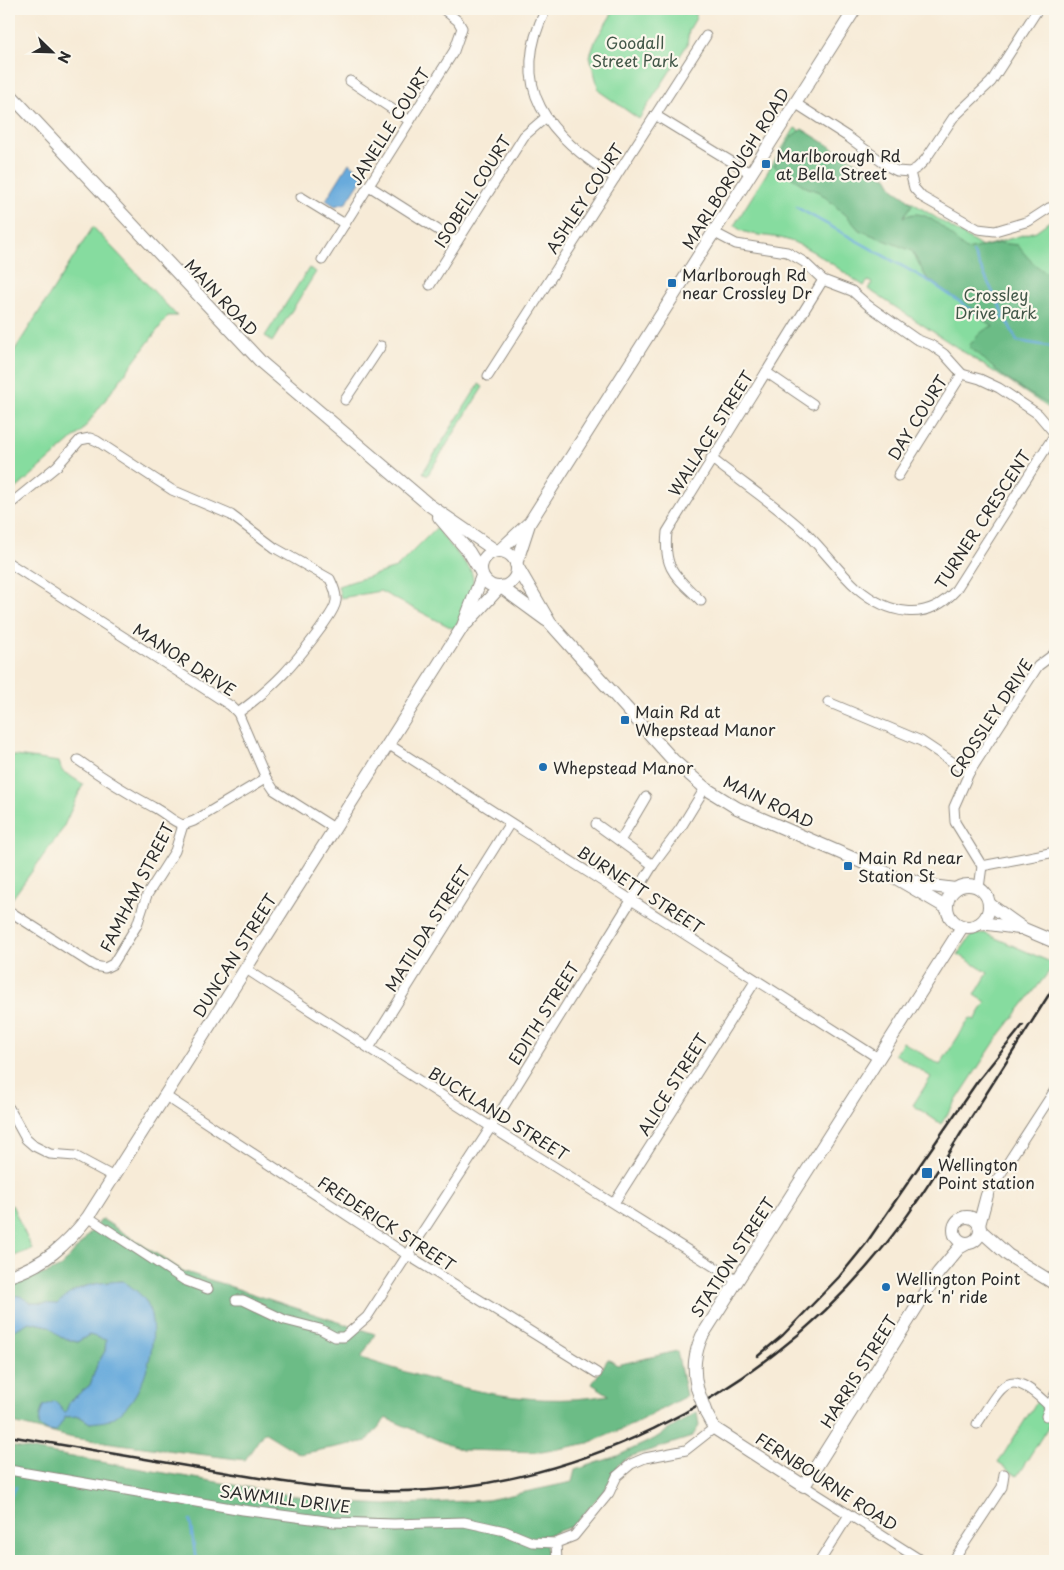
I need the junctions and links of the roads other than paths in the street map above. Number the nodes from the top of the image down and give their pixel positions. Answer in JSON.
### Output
{"nodes":[{"id":1,"x":443,"y":9,"type":"edge"},
{"id":2,"x":546,"y":9,"type":"edge"},
{"id":3,"x":854,"y":9,"type":"edge"},
{"id":4,"x":1038,"y":9,"type":"edge"},
{"id":5,"x":706,"y":36,"type":"dead end"},
{"id":6,"x":350,"y":81,"type":"dead end"},
{"id":7,"x":9,"y":93,"type":"edge"},
{"id":8,"x":795,"y":103,"type":"junction"},
{"id":9,"x":655,"y":115,"type":"junction"},
{"id":10,"x":545,"y":118,"type":"junction"},
{"id":11,"x":410,"y":121,"type":"junction"},
{"id":12,"x":910,"y":172,"type":"junction"},
{"id":13,"x":750,"y":173,"type":"junction"},
{"id":14,"x":615,"y":178,"type":"junction"},
{"id":15,"x":369,"y":186,"type":"junction"},
{"id":16,"x":301,"y":197,"type":"dead end"},
{"id":17,"x":1055,"y":207,"type":"edge"},
{"id":18,"x":345,"y":224,"type":"junction"},
{"id":19,"x":713,"y":232,"type":"junction"},
{"id":20,"x":457,"y":242,"type":"junction"},
{"id":21,"x":322,"y":260,"type":"dead end"},
{"id":22,"x":823,"y":280,"type":"junction"},
{"id":23,"x":430,"y":285,"type":"dead end"},
{"id":24,"x":381,"y":346,"type":"dead end"},
{"id":25,"x":766,"y":372,"type":"junction"},
{"id":26,"x":962,"y":374,"type":"junction"},
{"id":27,"x":488,"y":376,"type":"dead end"},
{"id":28,"x":345,"y":400,"type":"dead end"},
{"id":29,"x":814,"y":404,"type":"dead end"},
{"id":30,"x":1055,"y":434,"type":"edge"},
{"id":31,"x":712,"y":458,"type":"junction"},
{"id":32,"x":898,"y":476,"type":"dead end"},
{"id":33,"x":9,"y":505,"type":"edge"},
{"id":34,"x":429,"y":505,"type":"junction"},
{"id":35,"x":530,"y":522,"type":"junction"},
{"id":36,"x":498,"y":551,"type":"junction"},
{"id":37,"x":9,"y":563,"type":"edge"},
{"id":38,"x":517,"y":565,"type":"junction"},
{"id":39,"x":482,"y":574,"type":"junction"},
{"id":40,"x":500,"y":587,"type":"junction"},
{"id":41,"x":701,"y":602,"type":"dead end"},
{"id":42,"x":550,"y":623,"type":"junction"},
{"id":43,"x":463,"y":626,"type":"junction"},
{"id":44,"x":1055,"y":653,"type":"edge"},
{"id":45,"x":828,"y":702,"type":"dead end"},
{"id":46,"x":238,"y":713,"type":"junction"},
{"id":47,"x":388,"y":744,"type":"junction"},
{"id":48,"x":78,"y":760,"type":"dead end"},
{"id":49,"x":969,"y":773,"type":"junction"},
{"id":50,"x":266,"y":778,"type":"junction"},
{"id":51,"x":705,"y":788,"type":"junction"},
{"id":52,"x":646,"y":796,"type":"dead end"},
{"id":53,"x":510,"y":823,"type":"junction"},
{"id":54,"x":596,"y":824,"type":"dead end"},
{"id":55,"x":183,"y":825,"type":"junction"},
{"id":56,"x":334,"y":828,"type":"junction"},
{"id":57,"x":620,"y":841,"type":"junction"},
{"id":58,"x":1055,"y":852,"type":"edge"},
{"id":59,"x":653,"y":865,"type":"junction"},
{"id":60,"x":982,"y":866,"type":"junction"},
{"id":61,"x":889,"y":874,"type":"junction"},
{"id":62,"x":979,"y":888,"type":"junction"},
{"id":63,"x":955,"y":889,"type":"junction"},
{"id":64,"x":631,"y":900,"type":"junction"},
{"id":65,"x":989,"y":904,"type":"junction"},
{"id":66,"x":947,"y":908,"type":"junction"},
{"id":67,"x":9,"y":911,"type":"edge"},
{"id":68,"x":980,"y":923,"type":"junction"},
{"id":69,"x":962,"y":927,"type":"junction"},
{"id":70,"x":1024,"y":929,"type":"junction"},
{"id":71,"x":1055,"y":942,"type":"edge"},
{"id":72,"x":246,"y":969,"type":"junction"},
{"id":73,"x":756,"y":980,"type":"junction"},
{"id":74,"x":369,"y":1048,"type":"junction"},
{"id":75,"x":878,"y":1058,"type":"junction"},
{"id":76,"x":1055,"y":1090,"type":"edge"},
{"id":77,"x":164,"y":1095,"type":"junction"},
{"id":78,"x":9,"y":1108,"type":"edge"},
{"id":79,"x":490,"y":1127,"type":"junction"},
{"id":80,"x":114,"y":1176,"type":"junction"},
{"id":81,"x":987,"y":1195,"type":"junction"},
{"id":82,"x":614,"y":1203,"type":"junction"},
{"id":83,"x":88,"y":1217,"type":"junction"},
{"id":84,"x":966,"y":1217,"type":"junction"},
{"id":85,"x":980,"y":1227,"type":"junction"},
{"id":86,"x":954,"y":1231,"type":"junction"},
{"id":87,"x":969,"y":1242,"type":"junction"},
{"id":88,"x":406,"y":1254,"type":"junction"},
{"id":89,"x":1008,"y":1255,"type":"junction"},
{"id":90,"x":938,"y":1273,"type":"junction"},
{"id":91,"x":9,"y":1276,"type":"edge"},
{"id":92,"x":737,"y":1281,"type":"junction"},
{"id":93,"x":1055,"y":1284,"type":"edge"},
{"id":94,"x":208,"y":1289,"type":"dead end"},
{"id":95,"x":236,"y":1300,"type":"dead end"},
{"id":96,"x":597,"y":1373,"type":"dead end"},
{"id":97,"x":1055,"y":1394,"type":"edge"},
{"id":98,"x":1050,"y":1407,"type":"junction"},
{"id":99,"x":1046,"y":1416,"type":"dead end"},
{"id":100,"x":977,"y":1424,"type":"dead end"},
{"id":101,"x":714,"y":1428,"type":"junction"},
{"id":102,"x":9,"y":1470,"type":"edge"},
{"id":103,"x":1004,"y":1474,"type":"dead end"},
{"id":104,"x":804,"y":1486,"type":"junction"},
{"id":105,"x":849,"y":1515,"type":"junction"},
{"id":106,"x":556,"y":1543,"type":"junction"},
{"id":107,"x":557,"y":1561,"type":"edge"},
{"id":108,"x":820,"y":1561,"type":"edge"},
{"id":109,"x":922,"y":1561,"type":"edge"},
{"id":110,"x":953,"y":1561,"type":"edge"}],
"edges":[{"from":1,"to":11,"type":"street","name":"JANELLE COURT"},
{"from":2,"to":10,"type":"street"},
{"from":3,"to":8,"type":"street","name":"MARLBOROUGH ROAD"},
{"from":4,"to":12,"type":"street"},
{"from":5,"to":9,"type":"street","name":"ASHLEY COURT"},
{"from":6,"to":11,"type":"street"},
{"from":7,"to":34,"type":"street","name":"MAIN ROAD"},
{"from":8,"to":12,"type":"street"},
{"from":8,"to":13,"type":"street","name":"MARLBOROUGH ROAD"},
{"from":9,"to":13,"type":"street"},
{"from":9,"to":14,"type":"street","name":"ASHLEY COURT"},
{"from":10,"to":14,"type":"street"},
{"from":10,"to":20,"type":"street","name":"ISOBELL COURT"},
{"from":11,"to":15,"type":"street","name":"JANELLE COURT"},
{"from":12,"to":17,"type":"street"},
{"from":13,"to":19,"type":"street","name":"MARLBOROUGH ROAD"},
{"from":14,"to":27,"type":"street","name":"ASHLEY COURT"},
{"from":15,"to":18,"type":"street","name":"JANELLE COURT"},
{"from":15,"to":20,"type":"street"},
{"from":16,"to":18,"type":"street"},
{"from":18,"to":21,"type":"street","name":"JANELLE COURT"},
{"from":19,"to":22,"type":"street"},
{"from":19,"to":35,"type":"street","name":"MARLBOROUGH ROAD"},
{"from":20,"to":23,"type":"street","name":"ISOBELL COURT"},
{"from":22,"to":25,"type":"street","name":"WALLACE STREET"},
{"from":22,"to":26,"type":"street"},
{"from":24,"to":28,"type":"street"},
{"from":25,"to":29,"type":"street"},
{"from":25,"to":31,"type":"street","name":"WALLACE STREET"},
{"from":26,"to":30,"type":"street"},
{"from":26,"to":32,"type":"street","name":"DAY COURT"},
{"from":30,"to":31,"type":"street","name":"TURNER CRESCENT"},
{"from":31,"to":41,"type":"street","name":"WALLACE STREET"},
{"from":33,"to":46,"type":"street"},
{"from":34,"to":36,"type":"street","name":"MAIN ROAD"},
{"from":34,"to":39,"type":"street","name":"MAIN ROAD"},
{"from":35,"to":36,"type":"street","name":"MARLBOROUGH ROAD"},
{"from":35,"to":38,"type":"street","name":"MARLBOROUGH ROAD"},
{"from":36,"to":38,"type":"street"},
{"from":36,"to":39,"type":"street"},
{"from":37,"to":46,"type":"street","name":"MANOR DRIVE"},
{"from":38,"to":40,"type":"street"},
{"from":38,"to":42,"type":"street","name":"MAIN ROAD"},
{"from":39,"to":40,"type":"street"},
{"from":39,"to":43,"type":"street","name":"DUNCAN STREET"},
{"from":40,"to":42,"type":"street","name":"MAIN ROAD"},
{"from":40,"to":43,"type":"street","name":"DUNCAN STREET"},
{"from":42,"to":51,"type":"street","name":"MAIN ROAD"},
{"from":43,"to":47,"type":"street","name":"DUNCAN STREET"},
{"from":44,"to":49,"type":"street","name":"CROSSLEY DRIVE"},
{"from":45,"to":49,"type":"street"},
{"from":46,"to":50,"type":"street","name":"MANOR DRIVE"},
{"from":47,"to":53,"type":"street","name":"BURNETT STREET"},
{"from":47,"to":56,"type":"street","name":"DUNCAN STREET"},
{"from":48,"to":55,"type":"street"},
{"from":49,"to":60,"type":"street","name":"CROSSLEY DRIVE"},
{"from":50,"to":55,"type":"street","name":"FAMHAM STREET"},
{"from":50,"to":56,"type":"street","name":"MANOR DRIVE"},
{"from":51,"to":59,"type":"street","name":"EDITH STREET"},
{"from":51,"to":61,"type":"street","name":"MAIN ROAD"},
{"from":52,"to":57,"type":"street"},
{"from":53,"to":64,"type":"street","name":"BURNETT STREET"},
{"from":53,"to":74,"type":"street","name":"MATILDA STREET"},
{"from":54,"to":57,"type":"street"},
{"from":55,"to":67,"type":"street","name":"FAMHAM STREET"},
{"from":56,"to":72,"type":"street","name":"DUNCAN STREET"},
{"from":57,"to":59,"type":"street"},
{"from":58,"to":60,"type":"street"},
{"from":59,"to":64,"type":"street","name":"EDITH STREET"},
{"from":60,"to":62,"type":"street"},
{"from":61,"to":63,"type":"street","name":"MAIN ROAD"},
{"from":61,"to":66,"type":"street","name":"MAIN ROAD"},
{"from":62,"to":63,"type":"street","name":"MAIN ROAD"},
{"from":62,"to":65,"type":"street"},
{"from":63,"to":66,"type":"street"},
{"from":64,"to":73,"type":"street","name":"BURNETT STREET"},
{"from":64,"to":79,"type":"street","name":"EDITH STREET"},
{"from":65,"to":68,"type":"street"},
{"from":65,"to":70,"type":"street"},
{"from":66,"to":69,"type":"street","name":"MAIN ROAD"},
{"from":68,"to":69,"type":"street"},
{"from":68,"to":70,"type":"street"},
{"from":69,"to":75,"type":"street","name":"STATION STREET"},
{"from":70,"to":71,"type":"street"},
{"from":72,"to":74,"type":"street","name":"BUCKLAND STREET"},
{"from":72,"to":77,"type":"street","name":"DUNCAN STREET"},
{"from":73,"to":75,"type":"street","name":"BURNETT STREET"},
{"from":73,"to":82,"type":"street","name":"ALICE STREET"},
{"from":74,"to":79,"type":"street","name":"BUCKLAND STREET"},
{"from":75,"to":92,"type":"street","name":"STATION STREET"},
{"from":76,"to":81,"type":"street"},
{"from":77,"to":80,"type":"street","name":"DUNCAN STREET"},
{"from":77,"to":88,"type":"street","name":"FREDERICK STREET"},
{"from":78,"to":80,"type":"street"},
{"from":79,"to":82,"type":"street","name":"BUCKLAND STREET"},
{"from":79,"to":88,"type":"street","name":"EDITH STREET"},
{"from":80,"to":83,"type":"street","name":"DUNCAN STREET"},
{"from":81,"to":84,"type":"street"},
{"from":81,"to":85,"type":"street"},
{"from":82,"to":92,"type":"street","name":"BUCKLAND STREET"},
{"from":83,"to":91,"type":"street","name":"DUNCAN STREET"},
{"from":83,"to":94,"type":"street"},
{"from":84,"to":85,"type":"street"},
{"from":84,"to":86,"type":"street"},
{"from":85,"to":87,"type":"street"},
{"from":85,"to":89,"type":"street"},
{"from":86,"to":87,"type":"street"},
{"from":86,"to":90,"type":"street","name":"HARRIS STREET"},
{"from":87,"to":89,"type":"street"},
{"from":87,"to":90,"type":"street","name":"HARRIS STREET"},
{"from":88,"to":95,"type":"street","name":"EDITH STREET"},
{"from":88,"to":96,"type":"street","name":"FREDERICK STREET"},
{"from":89,"to":93,"type":"street"},
{"from":90,"to":104,"type":"street","name":"HARRIS STREET"},
{"from":92,"to":101,"type":"street","name":"STATION STREET","bridge":true},
{"from":97,"to":98,"type":"street"},
{"from":98,"to":99,"type":"street"},
{"from":98,"to":100,"type":"street"},
{"from":101,"to":104,"type":"street","name":"FERNBOURNE ROAD"},
{"from":101,"to":106,"type":"street"},
{"from":102,"to":106,"type":"street","name":"SAWMILL DRIVE"},
{"from":103,"to":110,"type":"street"},
{"from":104,"to":105,"type":"street","name":"FERNBOURNE ROAD"},
{"from":105,"to":108,"type":"street"},
{"from":105,"to":109,"type":"street","name":"FERNBOURNE ROAD"},
{"from":106,"to":107,"type":"street"}]}
